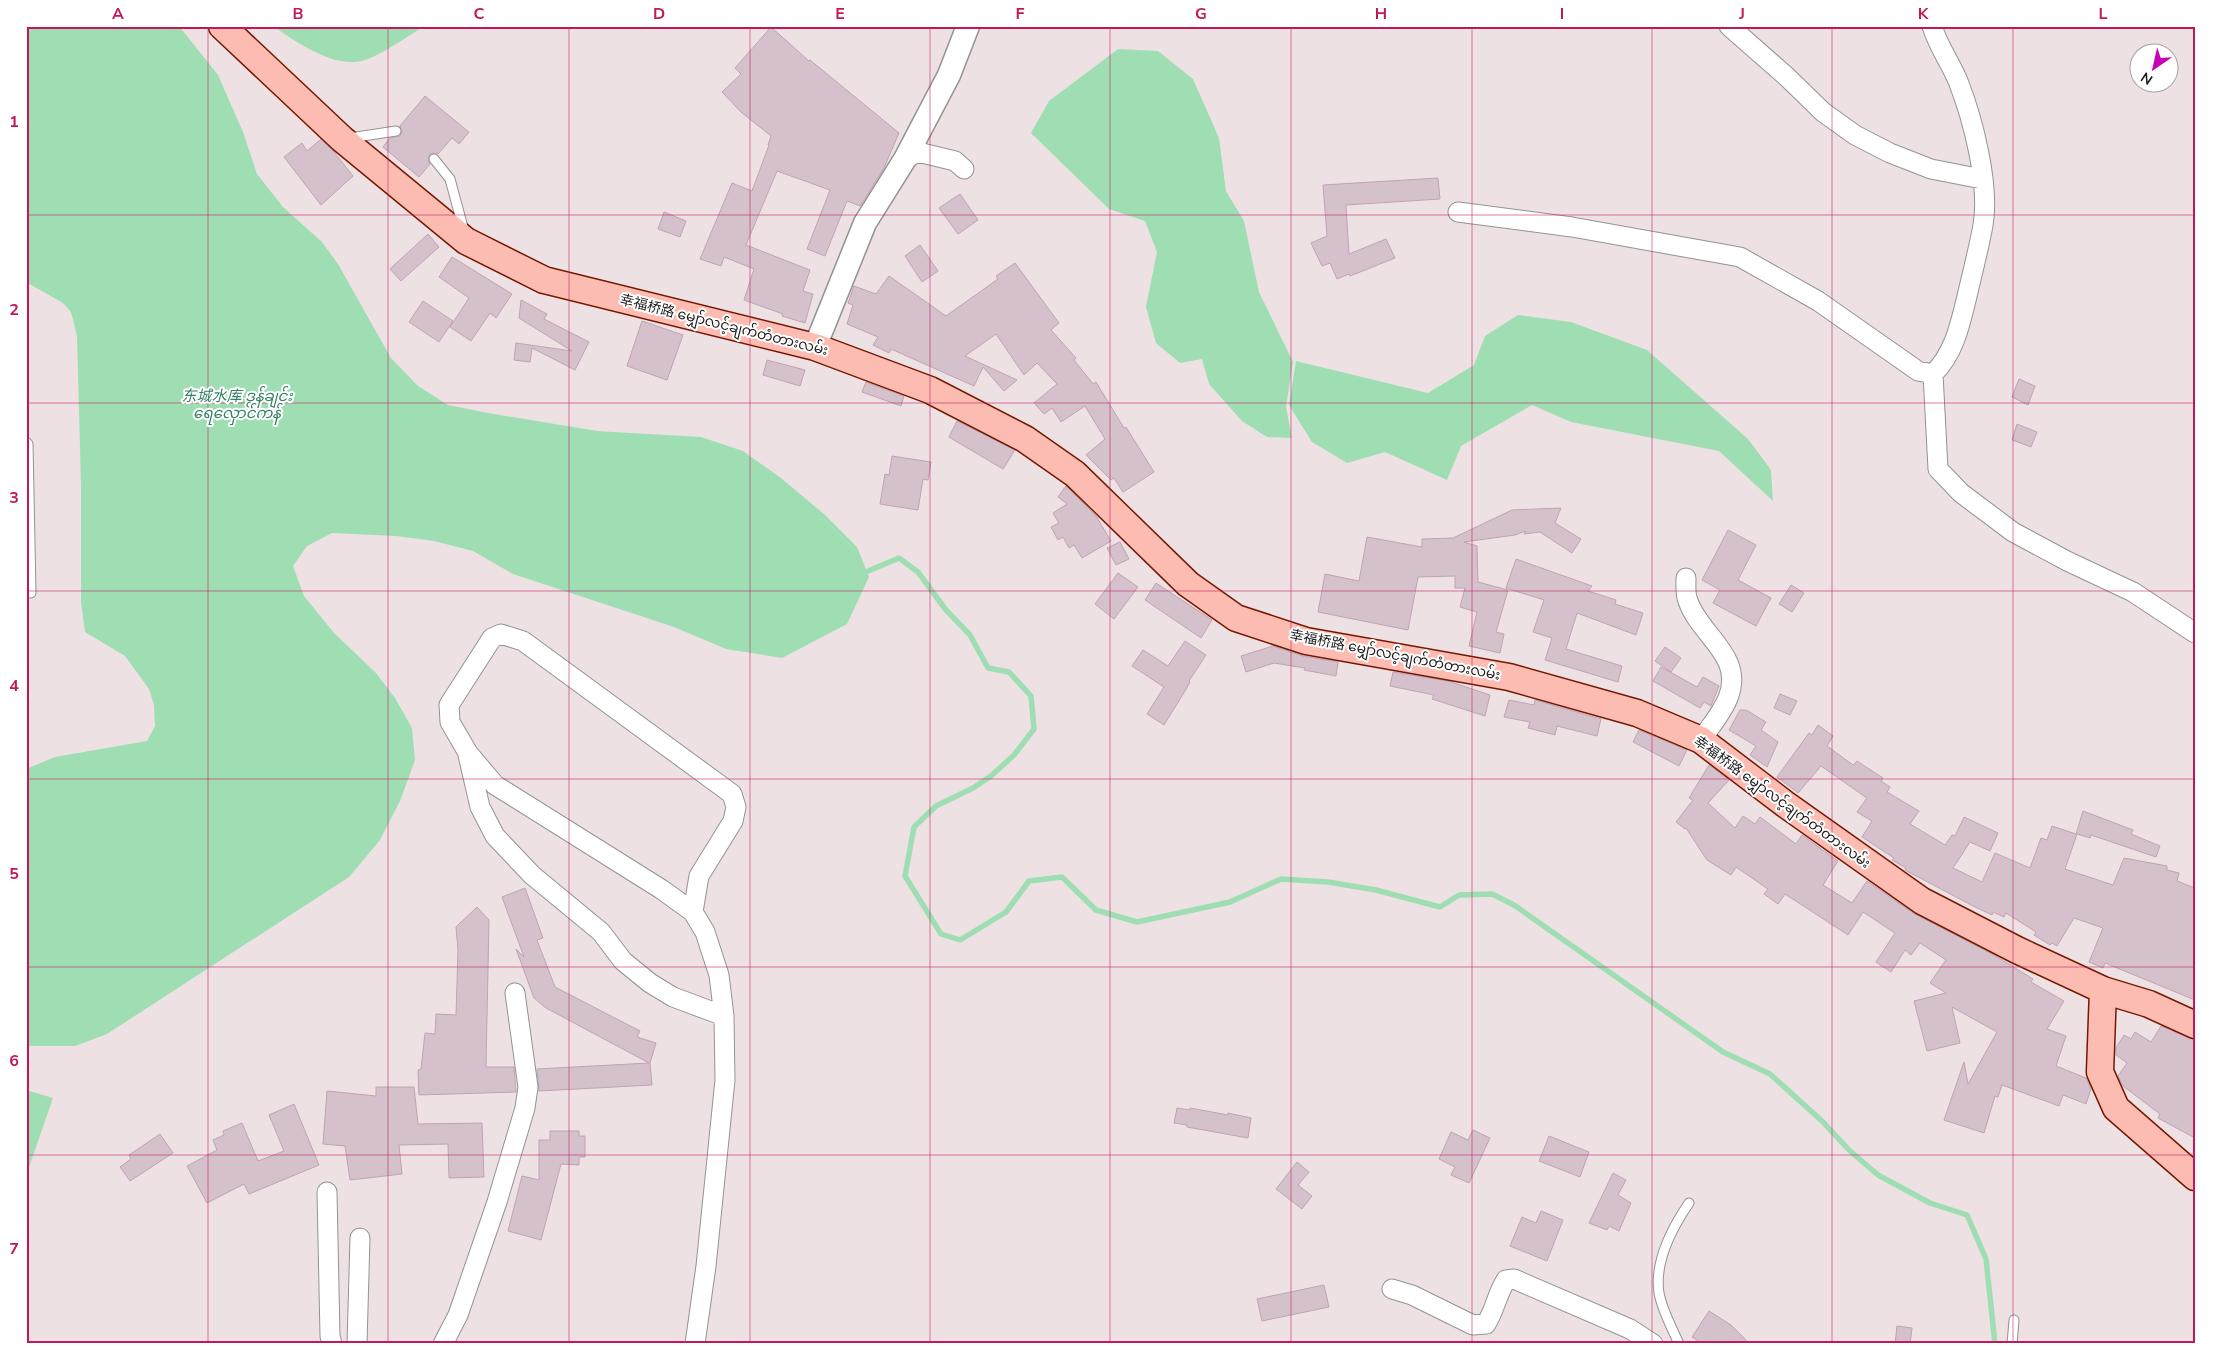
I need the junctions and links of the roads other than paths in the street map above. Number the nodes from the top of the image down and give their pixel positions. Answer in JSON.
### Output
{"nodes":[{"id":1,"x":222,"y":26,"type":"edge"},
{"id":2,"x":968,"y":26,"type":"edge"},
{"id":3,"x":1730,"y":26,"type":"edge"},
{"id":4,"x":1932,"y":26,"type":"edge"},
{"id":5,"x":396,"y":131,"type":"dead end"},
{"id":6,"x":342,"y":139,"type":"junction"},
{"id":7,"x":434,"y":159,"type":"dead end"},
{"id":8,"x":905,"y":159,"type":"junction"},
{"id":9,"x":964,"y":169,"type":"dead end"},
{"id":10,"x":1982,"y":179,"type":"junction"},
{"id":11,"x":1458,"y":212,"type":"dead end"},
{"id":12,"x":466,"y":241,"type":"junction"},
{"id":13,"x":815,"y":347,"type":"junction"},
{"id":14,"x":1932,"y":374,"type":"junction"},
{"id":15,"x":26,"y":442,"type":"edge"},
{"id":16,"x":1686,"y":578,"type":"dead end"},
{"id":17,"x":31,"y":593,"type":"dead end"},
{"id":18,"x":2195,"y":633,"type":"edge"},
{"id":19,"x":1701,"y":740,"type":"junction"},
{"id":20,"x":468,"y":752,"type":"junction"},
{"id":21,"x":693,"y":912,"type":"junction"},
{"id":22,"x":2103,"y":990,"type":"junction"},
{"id":23,"x":515,"y":993,"type":"dead end"},
{"id":24,"x":724,"y":1016,"type":"junction"},
{"id":25,"x":2195,"y":1025,"type":"edge"},
{"id":26,"x":2195,"y":1177,"type":"edge"},
{"id":27,"x":327,"y":1192,"type":"dead end"},
{"id":28,"x":1690,"y":1203,"type":"dead end"},
{"id":29,"x":360,"y":1238,"type":"dead end"},
{"id":30,"x":1392,"y":1289,"type":"dead end"},
{"id":31,"x":2014,"y":1320,"type":"dead end"},
{"id":32,"x":332,"y":1344,"type":"edge"},
{"id":33,"x":357,"y":1344,"type":"edge"},
{"id":34,"x":444,"y":1344,"type":"edge"},
{"id":35,"x":694,"y":1344,"type":"edge"},
{"id":36,"x":1653,"y":1344,"type":"edge"},
{"id":37,"x":1679,"y":1344,"type":"edge"},
{"id":38,"x":2012,"y":1344,"type":"edge"}],
"edges":[{"from":1,"to":6,"type":"main road","name":"幸福桥路 မျှော်လင့်ချက်တံတားလမ်း"},
{"from":2,"to":8,"type":"street"},
{"from":3,"to":10,"type":"street"},
{"from":4,"to":10,"type":"street"},
{"from":5,"to":6,"type":"lane"},
{"from":6,"to":12,"type":"main road","name":"幸福桥路 မျှော်လင့်ချက်တံတားလမ်း"},
{"from":7,"to":12,"type":"lane"},
{"from":8,"to":9,"type":"street"},
{"from":8,"to":13,"type":"street"},
{"from":10,"to":14,"type":"street"},
{"from":11,"to":14,"type":"street"},
{"from":12,"to":13,"type":"main road","name":"幸福桥路 မျှော်လင့်ချက်တံတားလမ်း"},
{"from":13,"to":19,"type":"main road","name":"幸福桥路 မျှော်လင့်ချက်တံတားလမ်း"},
{"from":14,"to":18,"type":"street"},
{"from":15,"to":17,"type":"lane"},
{"from":16,"to":19,"type":"street"},
{"from":19,"to":22,"type":"main road","name":"幸福桥路 မျှော်လင့်ချက်တံတားလမ်း"},
{"from":20,"to":21,"type":"street"},
{"from":20,"to":21,"type":"street"},
{"from":20,"to":24,"type":"street"},
{"from":21,"to":24,"type":"street"},
{"from":22,"to":25,"type":"main road","name":"幸福桥路 မျှော်လင့်ချက်တံတားလမ်း"},
{"from":22,"to":26,"type":"main road"},
{"from":23,"to":34,"type":"street"},
{"from":24,"to":35,"type":"street"},
{"from":27,"to":32,"type":"street"},
{"from":28,"to":37,"type":"lane"},
{"from":29,"to":33,"type":"street"},
{"from":30,"to":36,"type":"street"},
{"from":31,"to":38,"type":"lane"}]}
